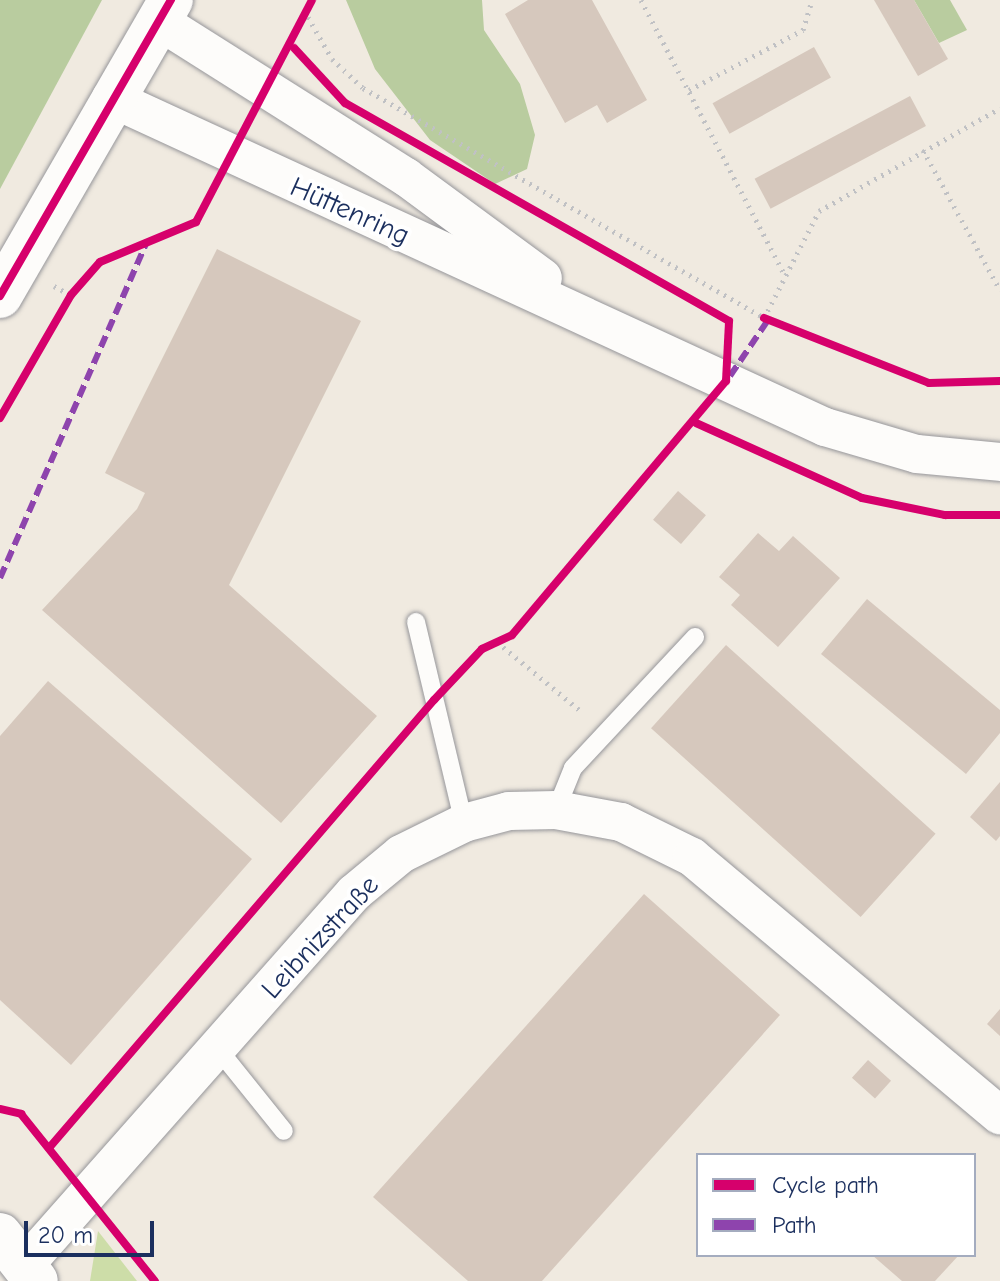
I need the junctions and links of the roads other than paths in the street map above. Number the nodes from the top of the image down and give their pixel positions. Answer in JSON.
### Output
{"nodes":[{"id":1,"x":165,"y":10,"type":"edge"},
{"id":2,"x":111,"y":98,"type":"junction"},
{"id":3,"x":0,"y":296,"type":"edge"},
{"id":4,"x":594,"y":315,"type":"junction"},
{"id":5,"x":1000,"y":462,"type":"edge"},
{"id":6,"x":416,"y":622,"type":"dead end"},
{"id":7,"x":695,"y":637,"type":"dead end"},
{"id":8,"x":556,"y":810,"type":"junction"},
{"id":9,"x":464,"y":823,"type":"junction"},
{"id":10,"x":218,"y":1049,"type":"junction"},
{"id":11,"x":1000,"y":1115,"type":"edge"},
{"id":12,"x":284,"y":1131,"type":"dead end"},
{"id":13,"x":20,"y":1261,"type":"edge"}],
"edges":[{"from":1,"to":2,"type":"street"},
{"from":1,"to":4,"type":"street","name":"Hüttenring"},
{"from":2,"to":3,"type":"street"},
{"from":2,"to":4,"type":"street","name":"Hüttenring"},
{"from":4,"to":5,"type":"street","name":"Hüttenring"},
{"from":6,"to":9,"type":"lane"},
{"from":7,"to":8,"type":"lane"},
{"from":8,"to":9,"type":"street","name":"Leibnizstraße"},
{"from":8,"to":11,"type":"street","name":"Leibnizstraße"},
{"from":9,"to":10,"type":"street","name":"Leibnizstraße"},
{"from":10,"to":12,"type":"lane"},
{"from":10,"to":13,"type":"street","name":"Leibnizstraße"}]}
